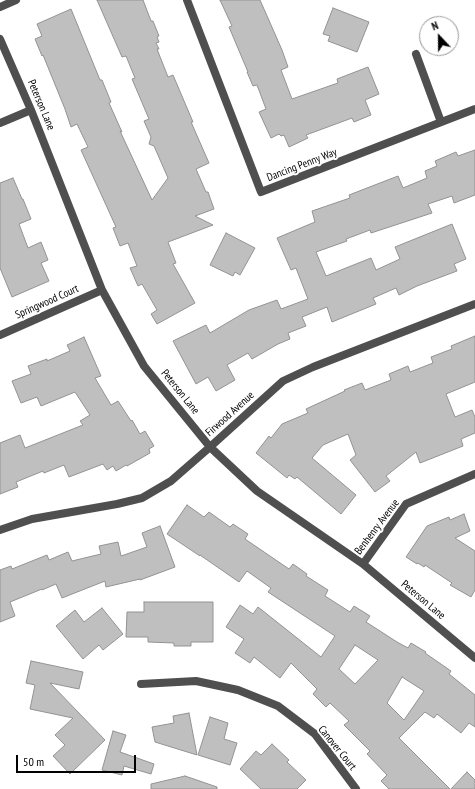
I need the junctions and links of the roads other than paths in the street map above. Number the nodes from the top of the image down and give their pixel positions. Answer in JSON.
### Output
{"nodes":[{"id":1,"x":16,"y":0,"type":"edge"},
{"id":2,"x":187,"y":0,"type":"edge"},
{"id":3,"x":0,"y":7,"type":"edge"},
{"id":4,"x":0,"y":39,"type":"edge"},
{"id":5,"x":416,"y":54,"type":"dead end"},
{"id":6,"x":475,"y":109,"type":"edge"},
{"id":7,"x":31,"y":110,"type":"junction"},
{"id":8,"x":441,"y":122,"type":"junction"},
{"id":9,"x":0,"y":123,"type":"edge"},
{"id":10,"x":102,"y":290,"type":"junction"},
{"id":11,"x":475,"y":304,"type":"edge"},
{"id":12,"x":0,"y":335,"type":"edge"},
{"id":13,"x":210,"y":447,"type":"junction"},
{"id":14,"x":475,"y":474,"type":"edge"},
{"id":15,"x":0,"y":530,"type":"edge"},
{"id":16,"x":363,"y":564,"type":"junction"},
{"id":17,"x":475,"y":658,"type":"edge"},
{"id":18,"x":141,"y":684,"type":"dead end"},
{"id":19,"x":356,"y":789,"type":"edge"}],
"edges":[{"from":1,"to":3,"type":"street"},
{"from":2,"to":8,"type":"street","name":"Dancing Penny Way"},
{"from":4,"to":7,"type":"street","name":"Peterson Lane"},
{"from":5,"to":8,"type":"street"},
{"from":6,"to":8,"type":"street","name":"Dancing Penny Way"},
{"from":7,"to":9,"type":"street"},
{"from":7,"to":10,"type":"street","name":"Peterson Lane"},
{"from":10,"to":12,"type":"street","name":"Springwood Court"},
{"from":10,"to":13,"type":"street","name":"Peterson Lane"},
{"from":11,"to":13,"type":"street","name":"Firwood Avenue"},
{"from":13,"to":15,"type":"street","name":"Firwood Avenue"},
{"from":13,"to":16,"type":"street","name":"Peterson Lane"},
{"from":14,"to":16,"type":"street","name":"Benhenry Avenue"},
{"from":16,"to":17,"type":"street","name":"Peterson Lane"},
{"from":18,"to":19,"type":"street","name":"Canover Court"}]}
